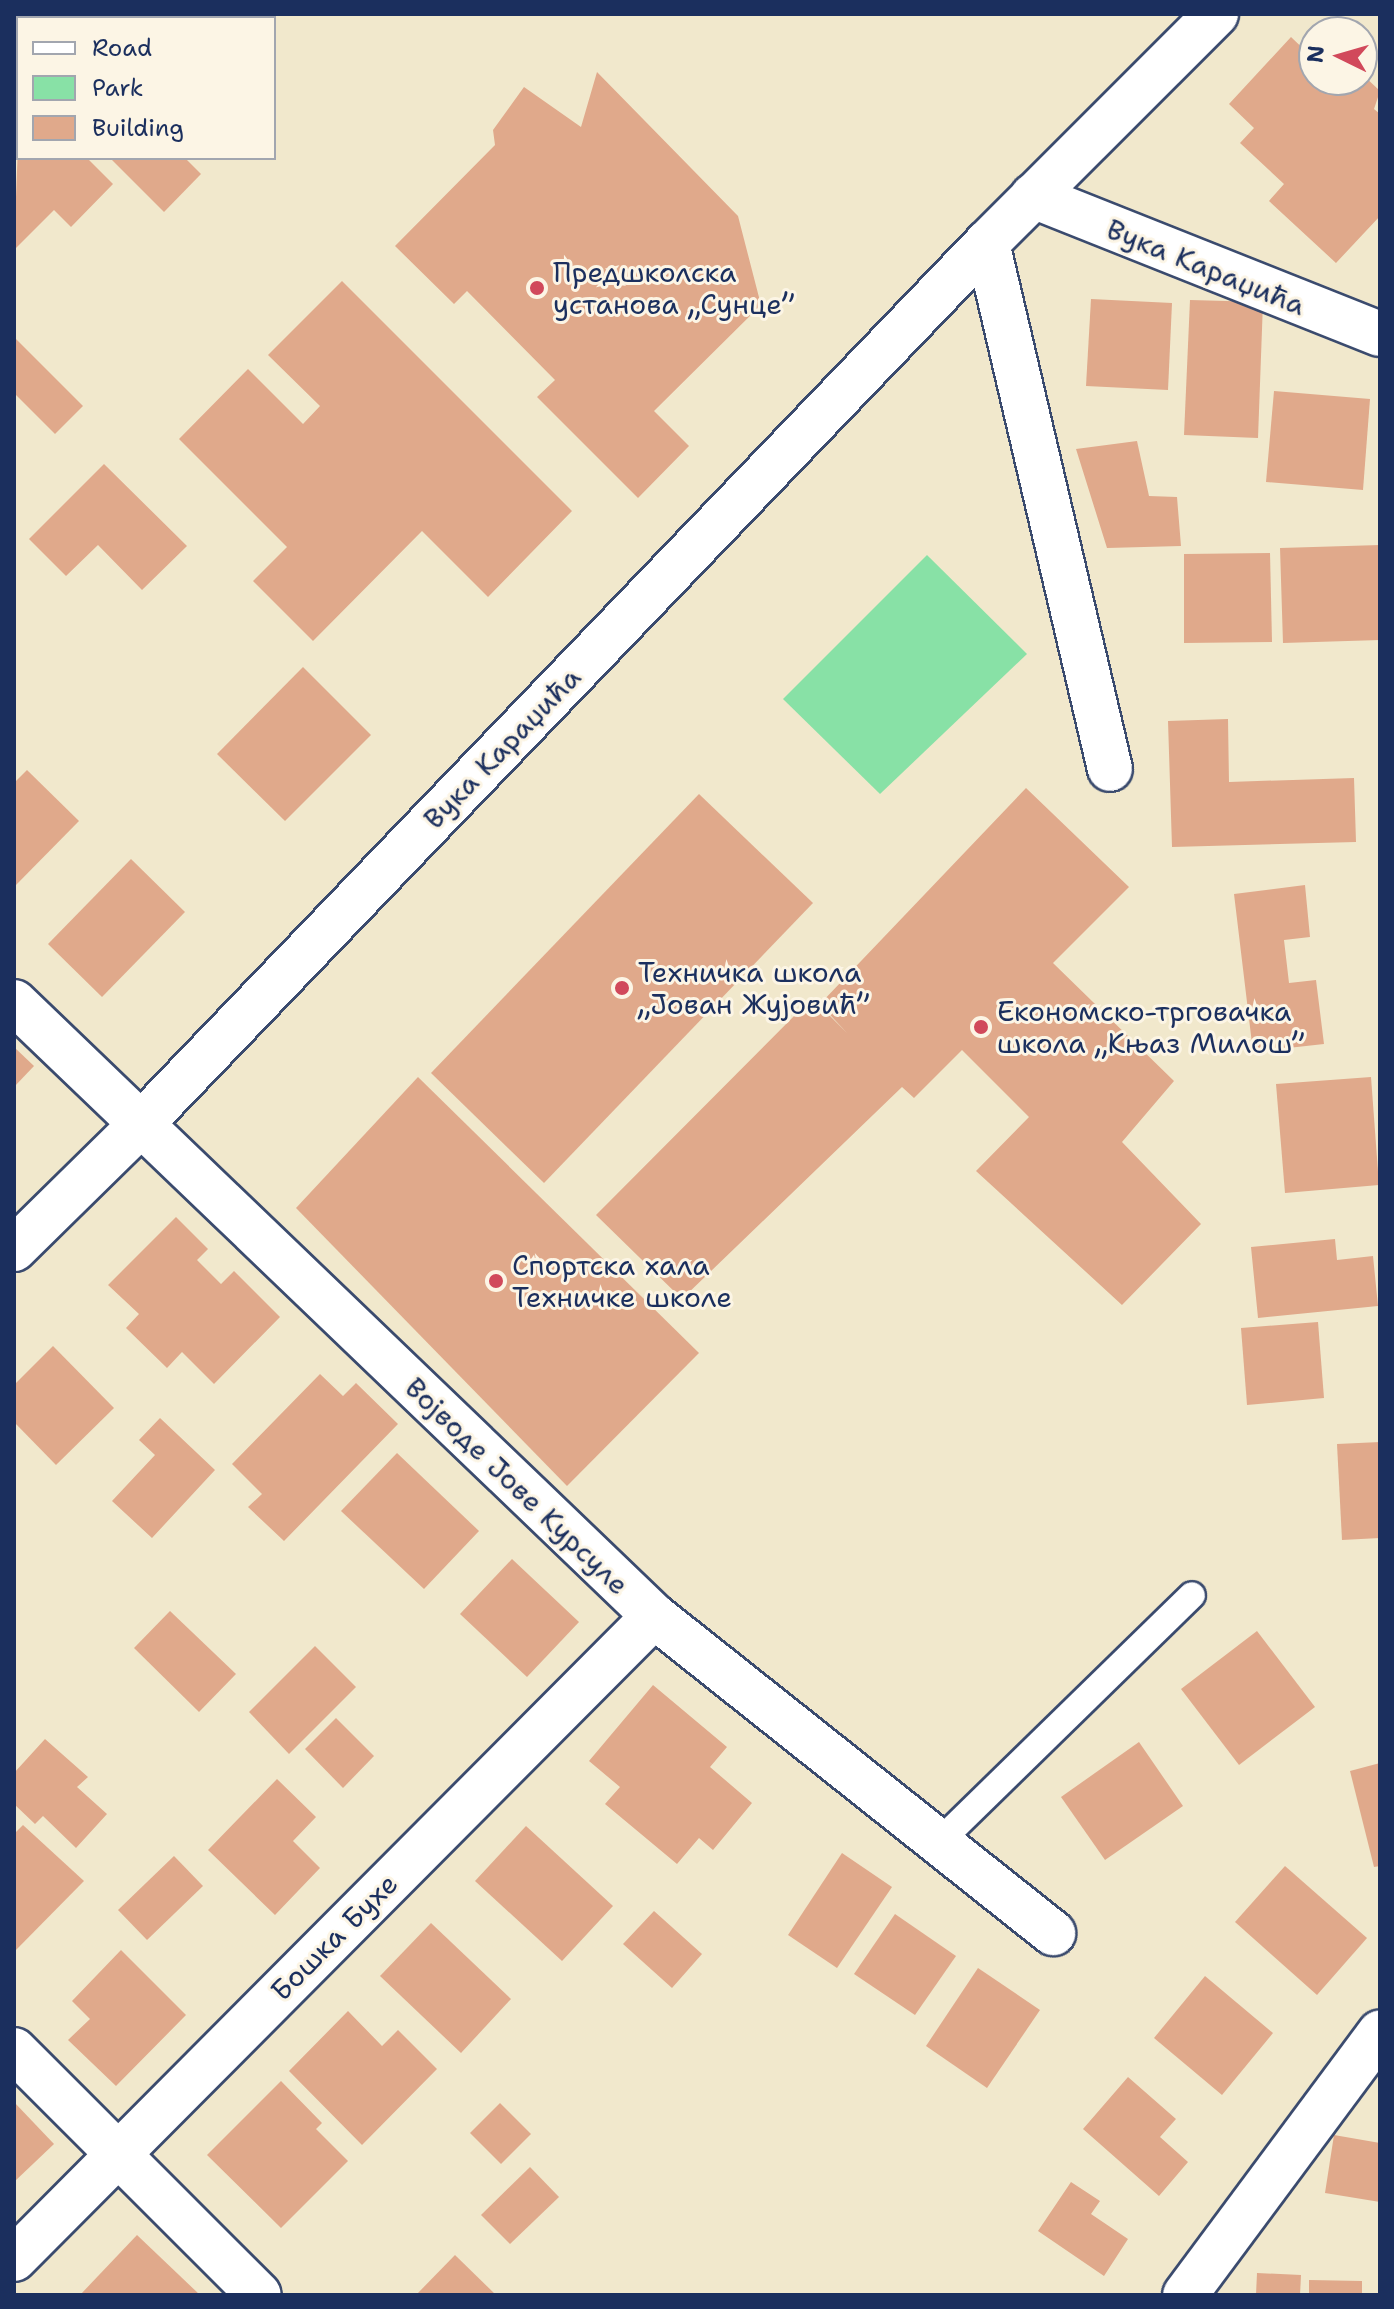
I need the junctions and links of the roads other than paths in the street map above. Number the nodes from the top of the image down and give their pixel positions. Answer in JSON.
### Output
{"nodes":[{"id":1,"x":1216,"y":14,"type":"edge"},
{"id":2,"x":1033,"y":196,"type":"junction"},
{"id":3,"x":987,"y":243,"type":"junction"},
{"id":4,"x":1380,"y":334,"type":"edge"},
{"id":5,"x":1110,"y":769,"type":"dead end"},
{"id":6,"x":14,"y":1002,"type":"edge"},
{"id":7,"x":140,"y":1125,"type":"junction"},
{"id":8,"x":14,"y":1249,"type":"edge"},
{"id":9,"x":1192,"y":1595,"type":"dead end"},
{"id":10,"x":654,"y":1616,"type":"junction"},
{"id":11,"x":937,"y":1844,"type":"junction"},
{"id":12,"x":1053,"y":1933,"type":"dead end"},
{"id":13,"x":1380,"y":2032,"type":"edge"},
{"id":14,"x":14,"y":2050,"type":"edge"},
{"id":15,"x":117,"y":2155,"type":"junction"},
{"id":16,"x":14,"y":2259,"type":"edge"},
{"id":17,"x":259,"y":2295,"type":"edge"},
{"id":18,"x":1185,"y":2295,"type":"edge"}],
"edges":[{"from":1,"to":2,"type":"street","name":"Вука Караџића"},
{"from":2,"to":3,"type":"street","name":"Вука Караџића"},
{"from":2,"to":4,"type":"street","name":"Вука Караџића"},
{"from":3,"to":5,"type":"street"},
{"from":3,"to":7,"type":"street","name":"Вука Караџића"},
{"from":6,"to":7,"type":"street","name":"Војводе Јове Курсуле"},
{"from":7,"to":8,"type":"street","name":"Вука Караџића"},
{"from":7,"to":10,"type":"street","name":"Војводе Јове Курсуле"},
{"from":9,"to":11,"type":"lane"},
{"from":10,"to":11,"type":"street","name":"Војводе Јове Курсуле"},
{"from":10,"to":15,"type":"street","name":"Бошка Бухе"},
{"from":11,"to":12,"type":"street","name":"Војводе Јове Курсуле"},
{"from":13,"to":18,"type":"street"},
{"from":14,"to":15,"type":"street"},
{"from":15,"to":16,"type":"street","name":"Бошка Бухе"},
{"from":15,"to":17,"type":"street"}]}
